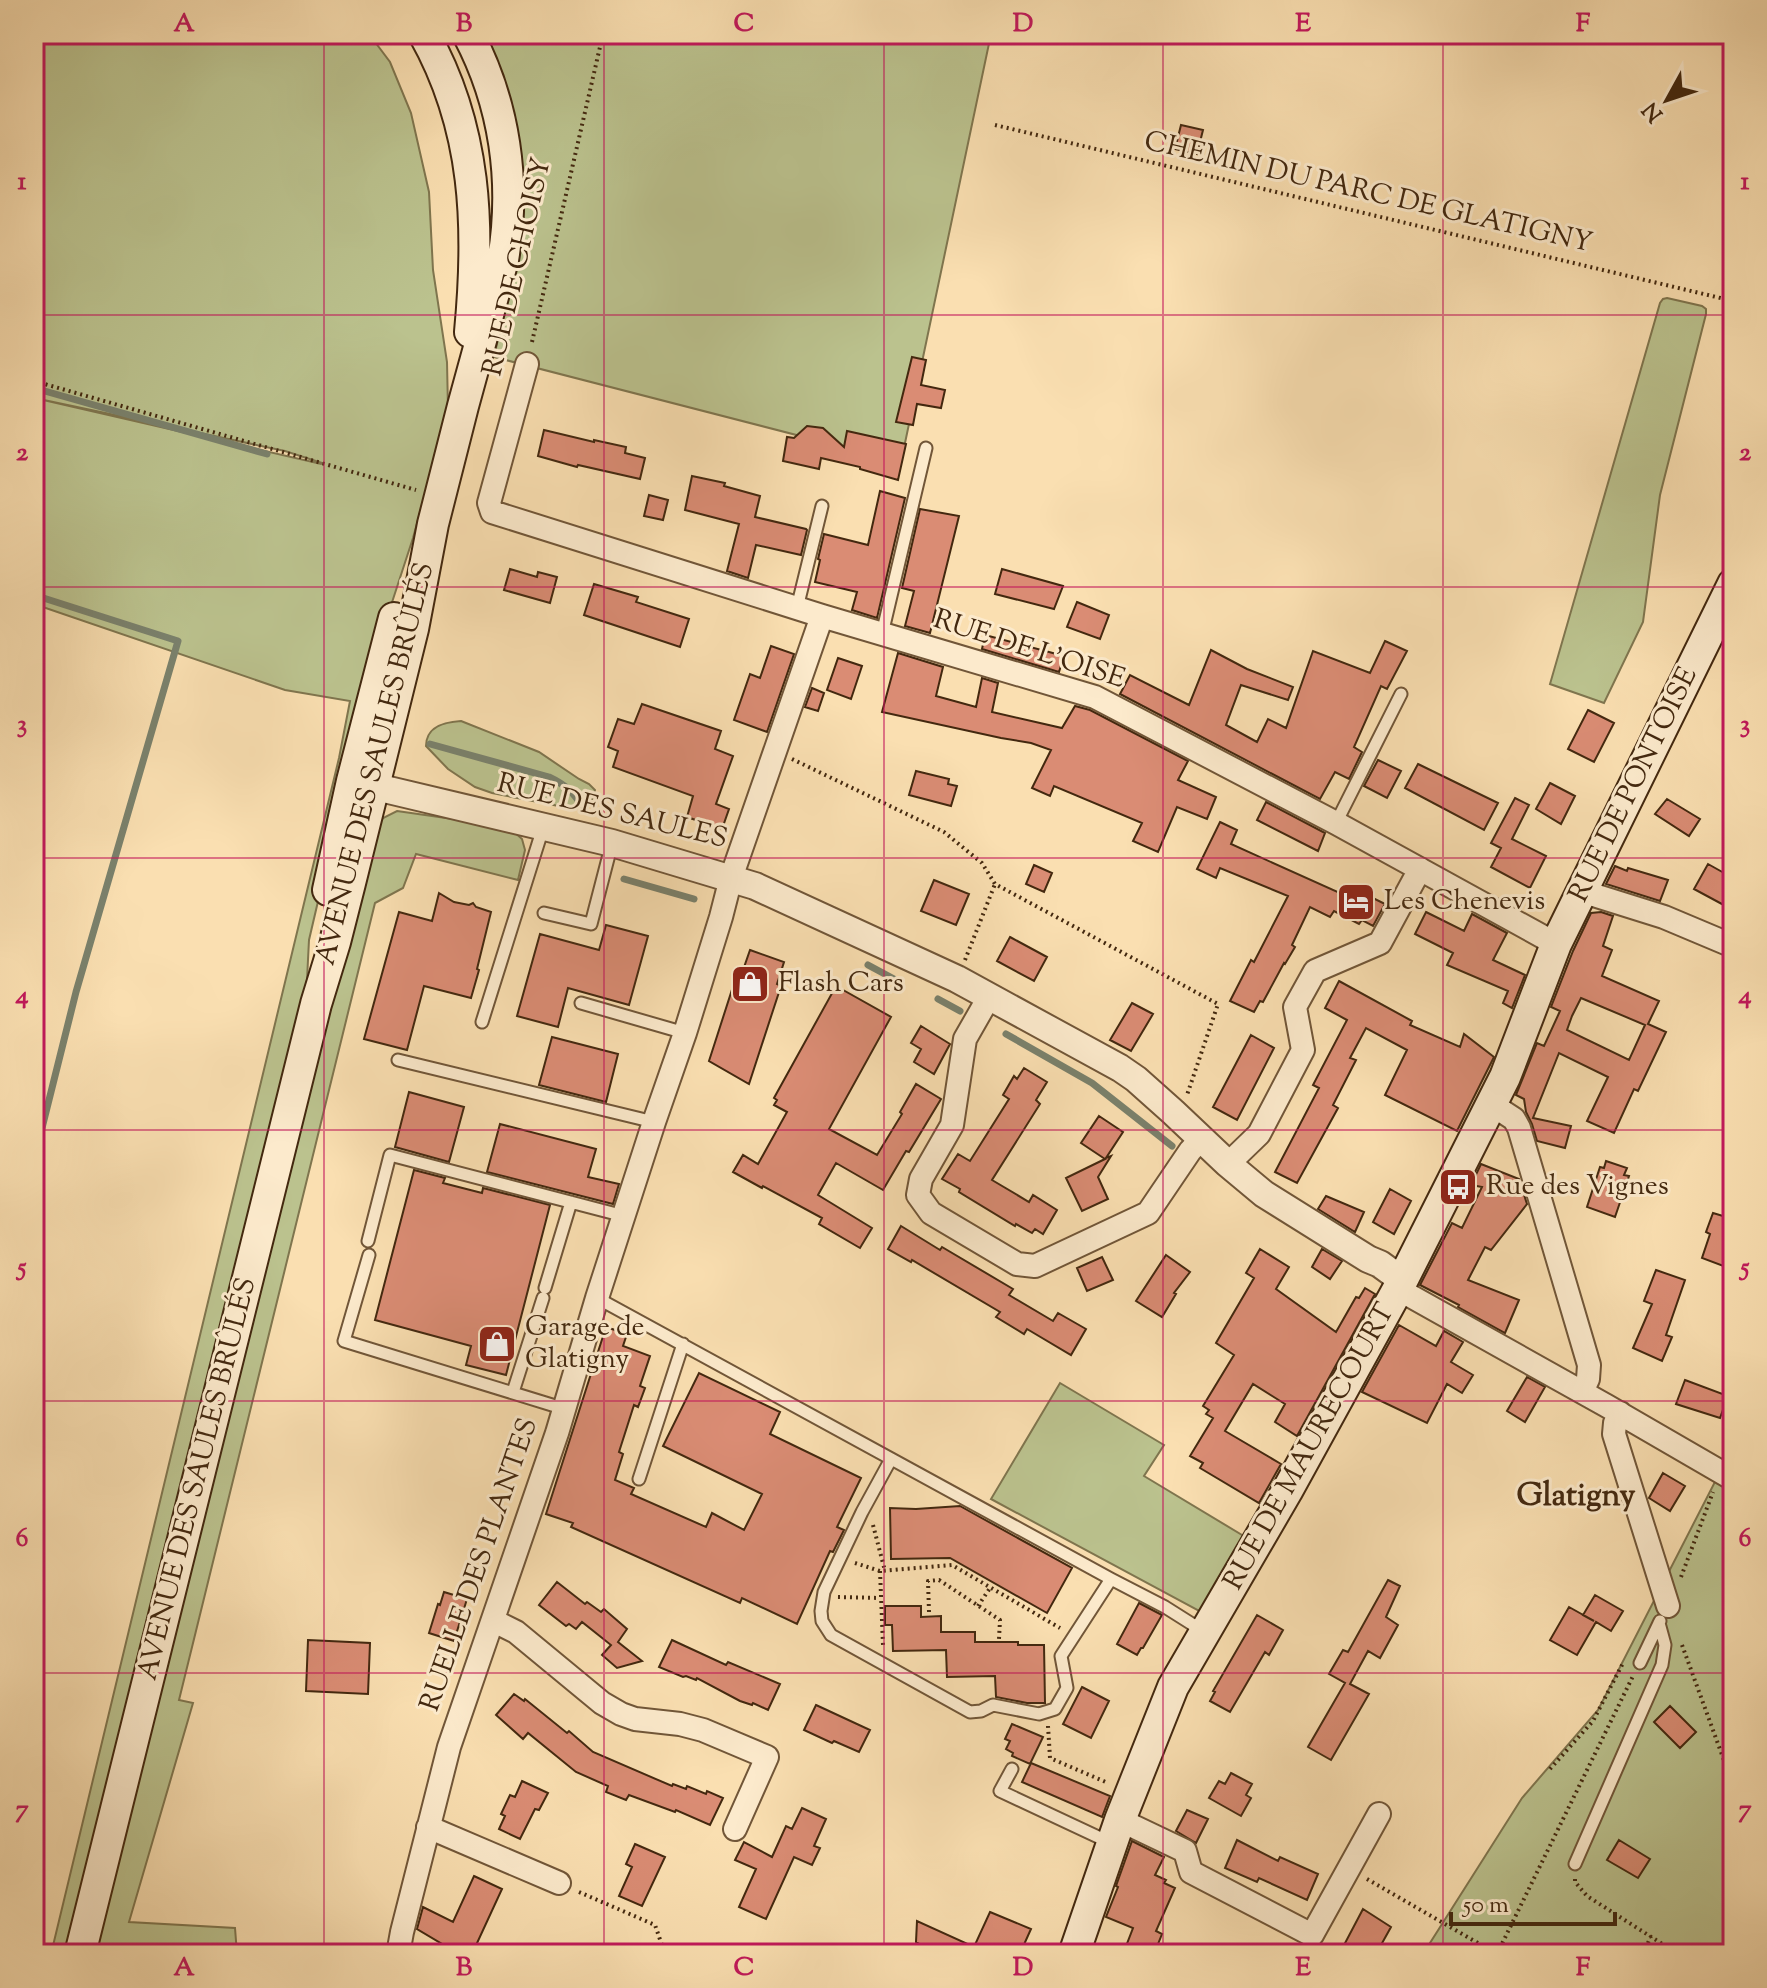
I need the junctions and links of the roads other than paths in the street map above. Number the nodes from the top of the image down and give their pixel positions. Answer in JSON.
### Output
{"nodes":[{"id":1,"x":424,"y":34,"type":"edge"},
{"id":2,"x":468,"y":34,"type":"edge"},
{"id":3,"x":527,"y":364,"type":"road end"},
{"id":4,"x":463,"y":406,"type":"junction"},
{"id":5,"x":926,"y":448,"type":"dead end"},
{"id":6,"x":822,"y":506,"type":"dead end"},
{"id":7,"x":492,"y":512,"type":"joint"},
{"id":8,"x":1733,"y":584,"type":"edge"},
{"id":9,"x":797,"y":608,"type":"junction"},
{"id":10,"x":822,"y":616,"type":"junction"},
{"id":11,"x":882,"y":634,"type":"junction"},
{"id":12,"x":1401,"y":694,"type":"dead end"},
{"id":13,"x":363,"y":784,"type":"junction"},
{"id":14,"x":1336,"y":823,"type":"junction"},
{"id":15,"x":543,"y":828,"type":"junction"},
{"id":16,"x":612,"y":843,"type":"junction"},
{"id":17,"x":1420,"y":869,"type":"junction"},
{"id":18,"x":731,"y":878,"type":"junction"},
{"id":19,"x":1581,"y":891,"type":"junction"},
{"id":20,"x":544,"y":913,"type":"dead end"},
{"id":21,"x":1556,"y":944,"type":"junction"},
{"id":22,"x":1733,"y":946,"type":"edge"},
{"id":23,"x":989,"y":997,"type":"junction"},
{"id":24,"x":581,"y":1003,"type":"dead end"},
{"id":25,"x":482,"y":1022,"type":"dead end"},
{"id":26,"x":685,"y":1033,"type":"junction"},
{"id":27,"x":398,"y":1060,"type":"dead end"},
{"id":28,"x":1491,"y":1104,"type":"junction"},
{"id":29,"x":654,"y":1122,"type":"junction"},
{"id":30,"x":1201,"y":1139,"type":"junction"},
{"id":31,"x":1228,"y":1164,"type":"junction"},
{"id":32,"x":571,"y":1202,"type":"junction"},
{"id":33,"x":624,"y":1216,"type":"junction"},
{"id":34,"x":368,"y":1241,"type":"dead end"},
{"id":35,"x":369,"y":1255,"type":"dead end"},
{"id":36,"x":1400,"y":1284,"type":"junction"},
{"id":37,"x":597,"y":1298,"type":"junction"},
{"id":38,"x":683,"y":1344,"type":"junction"},
{"id":39,"x":513,"y":1392,"type":"junction"},
{"id":40,"x":1582,"y":1392,"type":"junction"},
{"id":41,"x":565,"y":1409,"type":"junction"},
{"id":42,"x":1620,"y":1413,"type":"junction"},
{"id":43,"x":891,"y":1459,"type":"junction"},
{"id":44,"x":1726,"y":1476,"type":"edge"},
{"id":45,"x":639,"y":1479,"type":"dead end"},
{"id":46,"x":1111,"y":1579,"type":"junction"},
{"id":47,"x":1664,"y":1614,"type":"junction"},
{"id":48,"x":494,"y":1621,"type":"junction"},
{"id":49,"x":1206,"y":1633,"type":"junction"},
{"id":50,"x":1640,"y":1663,"type":"road end"},
{"id":51,"x":1012,"y":1769,"type":"dead end"},
{"id":52,"x":1379,"y":1814,"type":"dead end"},
{"id":53,"x":1120,"y":1819,"type":"junction"},
{"id":54,"x":428,"y":1827,"type":"junction"},
{"id":55,"x":735,"y":1829,"type":"dead end"},
{"id":56,"x":1575,"y":1864,"type":"road end"},
{"id":57,"x":559,"y":1883,"type":"road end"},
{"id":58,"x":80,"y":1954,"type":"edge"},
{"id":59,"x":398,"y":1954,"type":"edge"},
{"id":60,"x":1074,"y":1954,"type":"edge"}],
"edges":[{"from":1,"to":4,"type":"main road"},
{"from":2,"to":4,"type":"main road"},
{"from":3,"to":7,"type":"street","name":"RUE DE CHOISY"},
{"from":4,"to":13,"type":"main road","name":"AVENUE DES SAULES BRÛLÉS"},
{"from":5,"to":11,"type":"lane"},
{"from":6,"to":9,"type":"lane"},
{"from":7,"to":9,"type":"street","name":"RUE DE L'OISE"},
{"from":8,"to":19,"type":"main road","name":"RUE DE PONTOISE"},
{"from":9,"to":10,"type":"street","name":"RUE DE L'OISE"},
{"from":10,"to":11,"type":"street","name":"RUE DE L'OISE"},
{"from":10,"to":18,"type":"street","name":"RUE DES SAULES"},
{"from":11,"to":14,"type":"street","name":"RUE DE L'OISE"},
{"from":12,"to":14,"type":"lane"},
{"from":13,"to":15,"type":"street","name":"RUE DES SAULES"},
{"from":13,"to":58,"type":"main road","name":"AVENUE DES SAULES BRÛLÉS"},
{"from":14,"to":17,"type":"street","name":"RUE DE L'OISE"},
{"from":15,"to":16,"type":"street","name":"RUE DES SAULES"},
{"from":15,"to":25,"type":"lane"},
{"from":16,"to":18,"type":"street","name":"RUE DES SAULES"},
{"from":16,"to":20,"type":"lane"},
{"from":17,"to":21,"type":"street","name":"RUE DE L'OISE"},
{"from":17,"to":31,"type":"street"},
{"from":18,"to":23,"type":"street"},
{"from":18,"to":26,"type":"street","name":"RUELLE DES PLANTES"},
{"from":19,"to":21,"type":"main road","name":"RUE DE PONTOISE"},
{"from":19,"to":22,"type":"street"},
{"from":21,"to":28,"type":"main road","name":"RUE DE MAURECOURT"},
{"from":23,"to":30,"type":"street"},
{"from":23,"to":30,"type":"street"},
{"from":24,"to":26,"type":"lane"},
{"from":26,"to":29,"type":"street","name":"RUELLE DES PLANTES"},
{"from":27,"to":29,"type":"lane"},
{"from":28,"to":36,"type":"main road","name":"RUE DE MAURECOURT"},
{"from":28,"to":40,"type":"street"},
{"from":29,"to":33,"type":"street","name":"RUELLE DES PLANTES"},
{"from":30,"to":31,"type":"street"},
{"from":31,"to":36,"type":"street"},
{"from":32,"to":33,"type":"lane"},
{"from":32,"to":34,"type":"lane"},
{"from":32,"to":39,"type":"lane"},
{"from":33,"to":37,"type":"street","name":"RUELLE DES PLANTES"},
{"from":35,"to":39,"type":"lane"},
{"from":36,"to":40,"type":"street"},
{"from":36,"to":49,"type":"main road","name":"RUE DE MAURECOURT"},
{"from":37,"to":38,"type":"lane"},
{"from":37,"to":41,"type":"street","name":"RUELLE DES PLANTES"},
{"from":38,"to":43,"type":"lane"},
{"from":38,"to":45,"type":"lane"},
{"from":39,"to":41,"type":"lane"},
{"from":40,"to":42,"type":"street"},
{"from":41,"to":48,"type":"street","name":"RUELLE DES PLANTES"},
{"from":42,"to":44,"type":"street"},
{"from":42,"to":47,"type":"street"},
{"from":43,"to":46,"type":"lane"},
{"from":43,"to":46,"type":"lane"},
{"from":46,"to":49,"type":"lane"},
{"from":47,"to":50,"type":"lane"},
{"from":47,"to":56,"type":"lane"},
{"from":48,"to":54,"type":"street","name":"RUELLE DES PLANTES"},
{"from":48,"to":55,"type":"street"},
{"from":49,"to":53,"type":"main road","name":"RUE DE MAURECOURT"},
{"from":51,"to":53,"type":"lane"},
{"from":52,"to":53,"type":"street"},
{"from":53,"to":60,"type":"main road","name":"RUE DE MAURECOURT"},
{"from":54,"to":57,"type":"street"},
{"from":54,"to":59,"type":"street","name":"RUELLE DES PLANTES"}]}
